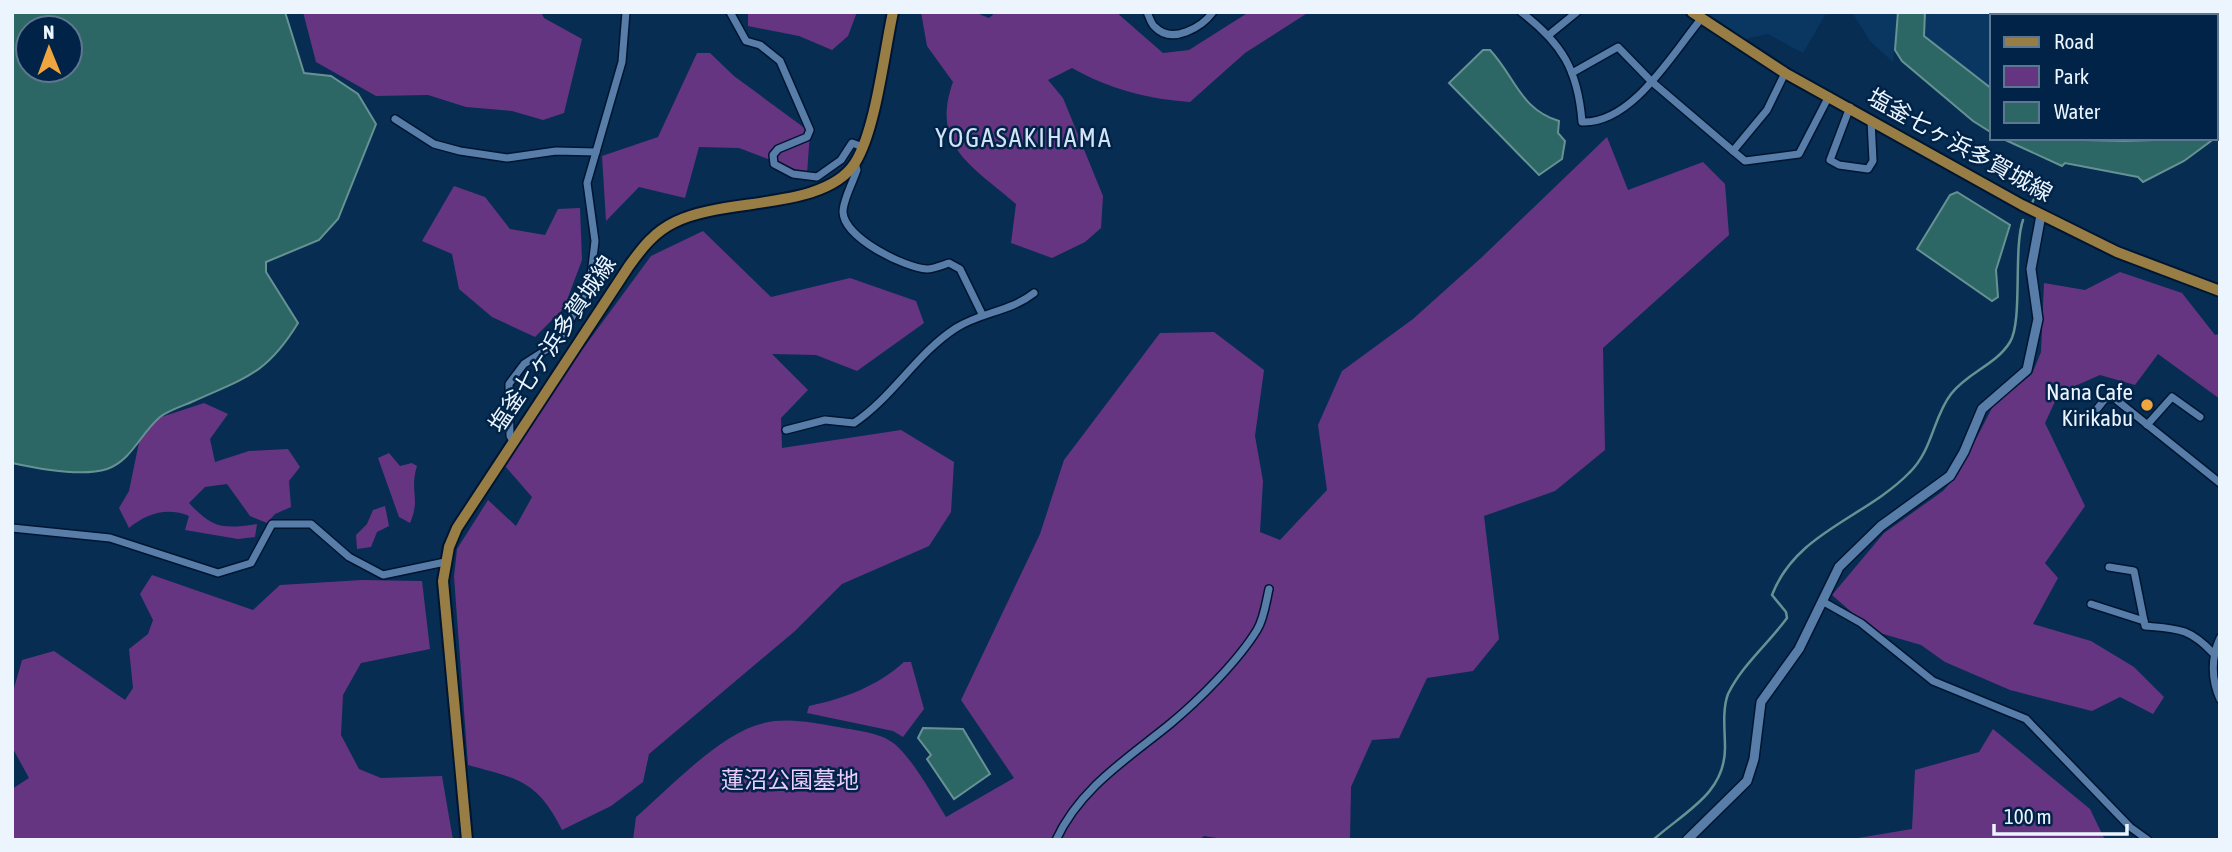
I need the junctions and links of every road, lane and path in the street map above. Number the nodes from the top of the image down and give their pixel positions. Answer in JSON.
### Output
{"nodes":[{"id":1,"x":626,"y":12,"type":"edge"},
{"id":2,"x":730,"y":12,"type":"edge"},
{"id":3,"x":893,"y":12,"type":"edge"},
{"id":4,"x":1147,"y":12,"type":"edge"},
{"id":5,"x":1213,"y":12,"type":"edge"},
{"id":6,"x":1521,"y":12,"type":"edge"},
{"id":7,"x":1577,"y":12,"type":"edge"},
{"id":8,"x":1697,"y":16,"type":"edge"},
{"id":9,"x":1550,"y":34,"type":"junction"},
{"id":10,"x":1572,"y":73,"type":"junction"},
{"id":11,"x":1785,"y":74,"type":"junction"},
{"id":12,"x":1651,"y":81,"type":"junction"},
{"id":13,"x":1829,"y":96,"type":"junction"},
{"id":14,"x":1850,"y":107,"type":"junction"},
{"id":15,"x":396,"y":119,"type":"dead end"},
{"id":16,"x":1871,"y":119,"type":"junction"},
{"id":17,"x":863,"y":147,"type":"junction"},
{"id":18,"x":1732,"y":151,"type":"junction"},
{"id":19,"x":596,"y":152,"type":"junction"},
{"id":20,"x":855,"y":163,"type":"junction"},
{"id":21,"x":2041,"y":215,"type":"junction"},
{"id":22,"x":2220,"y":290,"type":"edge"},
{"id":23,"x":1034,"y":293,"type":"dead end"},
{"id":24,"x":982,"y":314,"type":"junction"},
{"id":25,"x":2093,"y":414,"type":"dead end"},
{"id":26,"x":2200,"y":416,"type":"dead end"},
{"id":27,"x":2147,"y":425,"type":"junction"},
{"id":28,"x":786,"y":430,"type":"dead end"},
{"id":29,"x":513,"y":441,"type":"junction"},
{"id":30,"x":2220,"y":483,"type":"edge"},
{"id":31,"x":14,"y":527,"type":"edge"},
{"id":32,"x":445,"y":562,"type":"junction"},
{"id":33,"x":2109,"y":567,"type":"dead end"},
{"id":34,"x":1269,"y":589,"type":"dead end"},
{"id":35,"x":1822,"y":601,"type":"junction"},
{"id":36,"x":2091,"y":604,"type":"dead end"},
{"id":37,"x":2144,"y":621,"type":"junction"},
{"id":38,"x":2220,"y":638,"type":"edge"},
{"id":39,"x":2213,"y":653,"type":"junction"},
{"id":40,"x":2220,"y":699,"type":"edge"},
{"id":41,"x":467,"y":840,"type":"edge"},
{"id":42,"x":1056,"y":840,"type":"edge"},
{"id":43,"x":1687,"y":840,"type":"edge"},
{"id":44,"x":2148,"y":840,"type":"edge"}],
"edges":[{"from":1,"to":19,"type":"street"},
{"from":2,"to":17,"type":"street"},
{"from":3,"to":17,"type":"main road","name":"塩釜七ヶ浜多賀城線"},
{"from":4,"to":5,"type":"street"},
{"from":6,"to":9,"type":"street"},
{"from":7,"to":9,"type":"street"},
{"from":8,"to":11,"type":"main road","name":"塩釜七ヶ浜多賀城線"},
{"from":8,"to":12,"type":"street"},
{"from":9,"to":10,"type":"street"},
{"from":10,"to":12,"type":"street"},
{"from":10,"to":12,"type":"street"},
{"from":11,"to":13,"type":"main road","name":"塩釜七ヶ浜多賀城線"},
{"from":11,"to":18,"type":"street"},
{"from":12,"to":18,"type":"street"},
{"from":13,"to":14,"type":"main road","name":"塩釜七ヶ浜多賀城線"},
{"from":13,"to":18,"type":"street"},
{"from":14,"to":16,"type":"main road","name":"塩釜七ヶ浜多賀城線"},
{"from":14,"to":16,"type":"street"},
{"from":15,"to":19,"type":"street"},
{"from":16,"to":21,"type":"main road","name":"塩釜七ヶ浜多賀城線"},
{"from":17,"to":20,"type":"main road","name":"塩釜七ヶ浜多賀城線"},
{"from":19,"to":29,"type":"street"},
{"from":20,"to":24,"type":"street"},
{"from":20,"to":29,"type":"main road","name":"塩釜七ヶ浜多賀城線"},
{"from":21,"to":22,"type":"main road","name":"塩釜七ヶ浜多賀城線"},
{"from":21,"to":35,"type":"street"},
{"from":23,"to":24,"type":"street"},
{"from":24,"to":28,"type":"street"},
{"from":25,"to":27,"type":"street"},
{"from":26,"to":27,"type":"street"},
{"from":27,"to":30,"type":"street"},
{"from":29,"to":32,"type":"main road","name":"塩釜七ヶ浜多賀城線"},
{"from":31,"to":32,"type":"street"},
{"from":32,"to":41,"type":"main road","name":"塩釜七ヶ浜多賀城線"},
{"from":33,"to":37,"type":"street"},
{"from":34,"to":42,"type":"street"},
{"from":35,"to":43,"type":"street"},
{"from":35,"to":44,"type":"street"},
{"from":36,"to":37,"type":"street"},
{"from":37,"to":39,"type":"street"},
{"from":38,"to":39,"type":"street"},
{"from":39,"to":40,"type":"street"}]}
